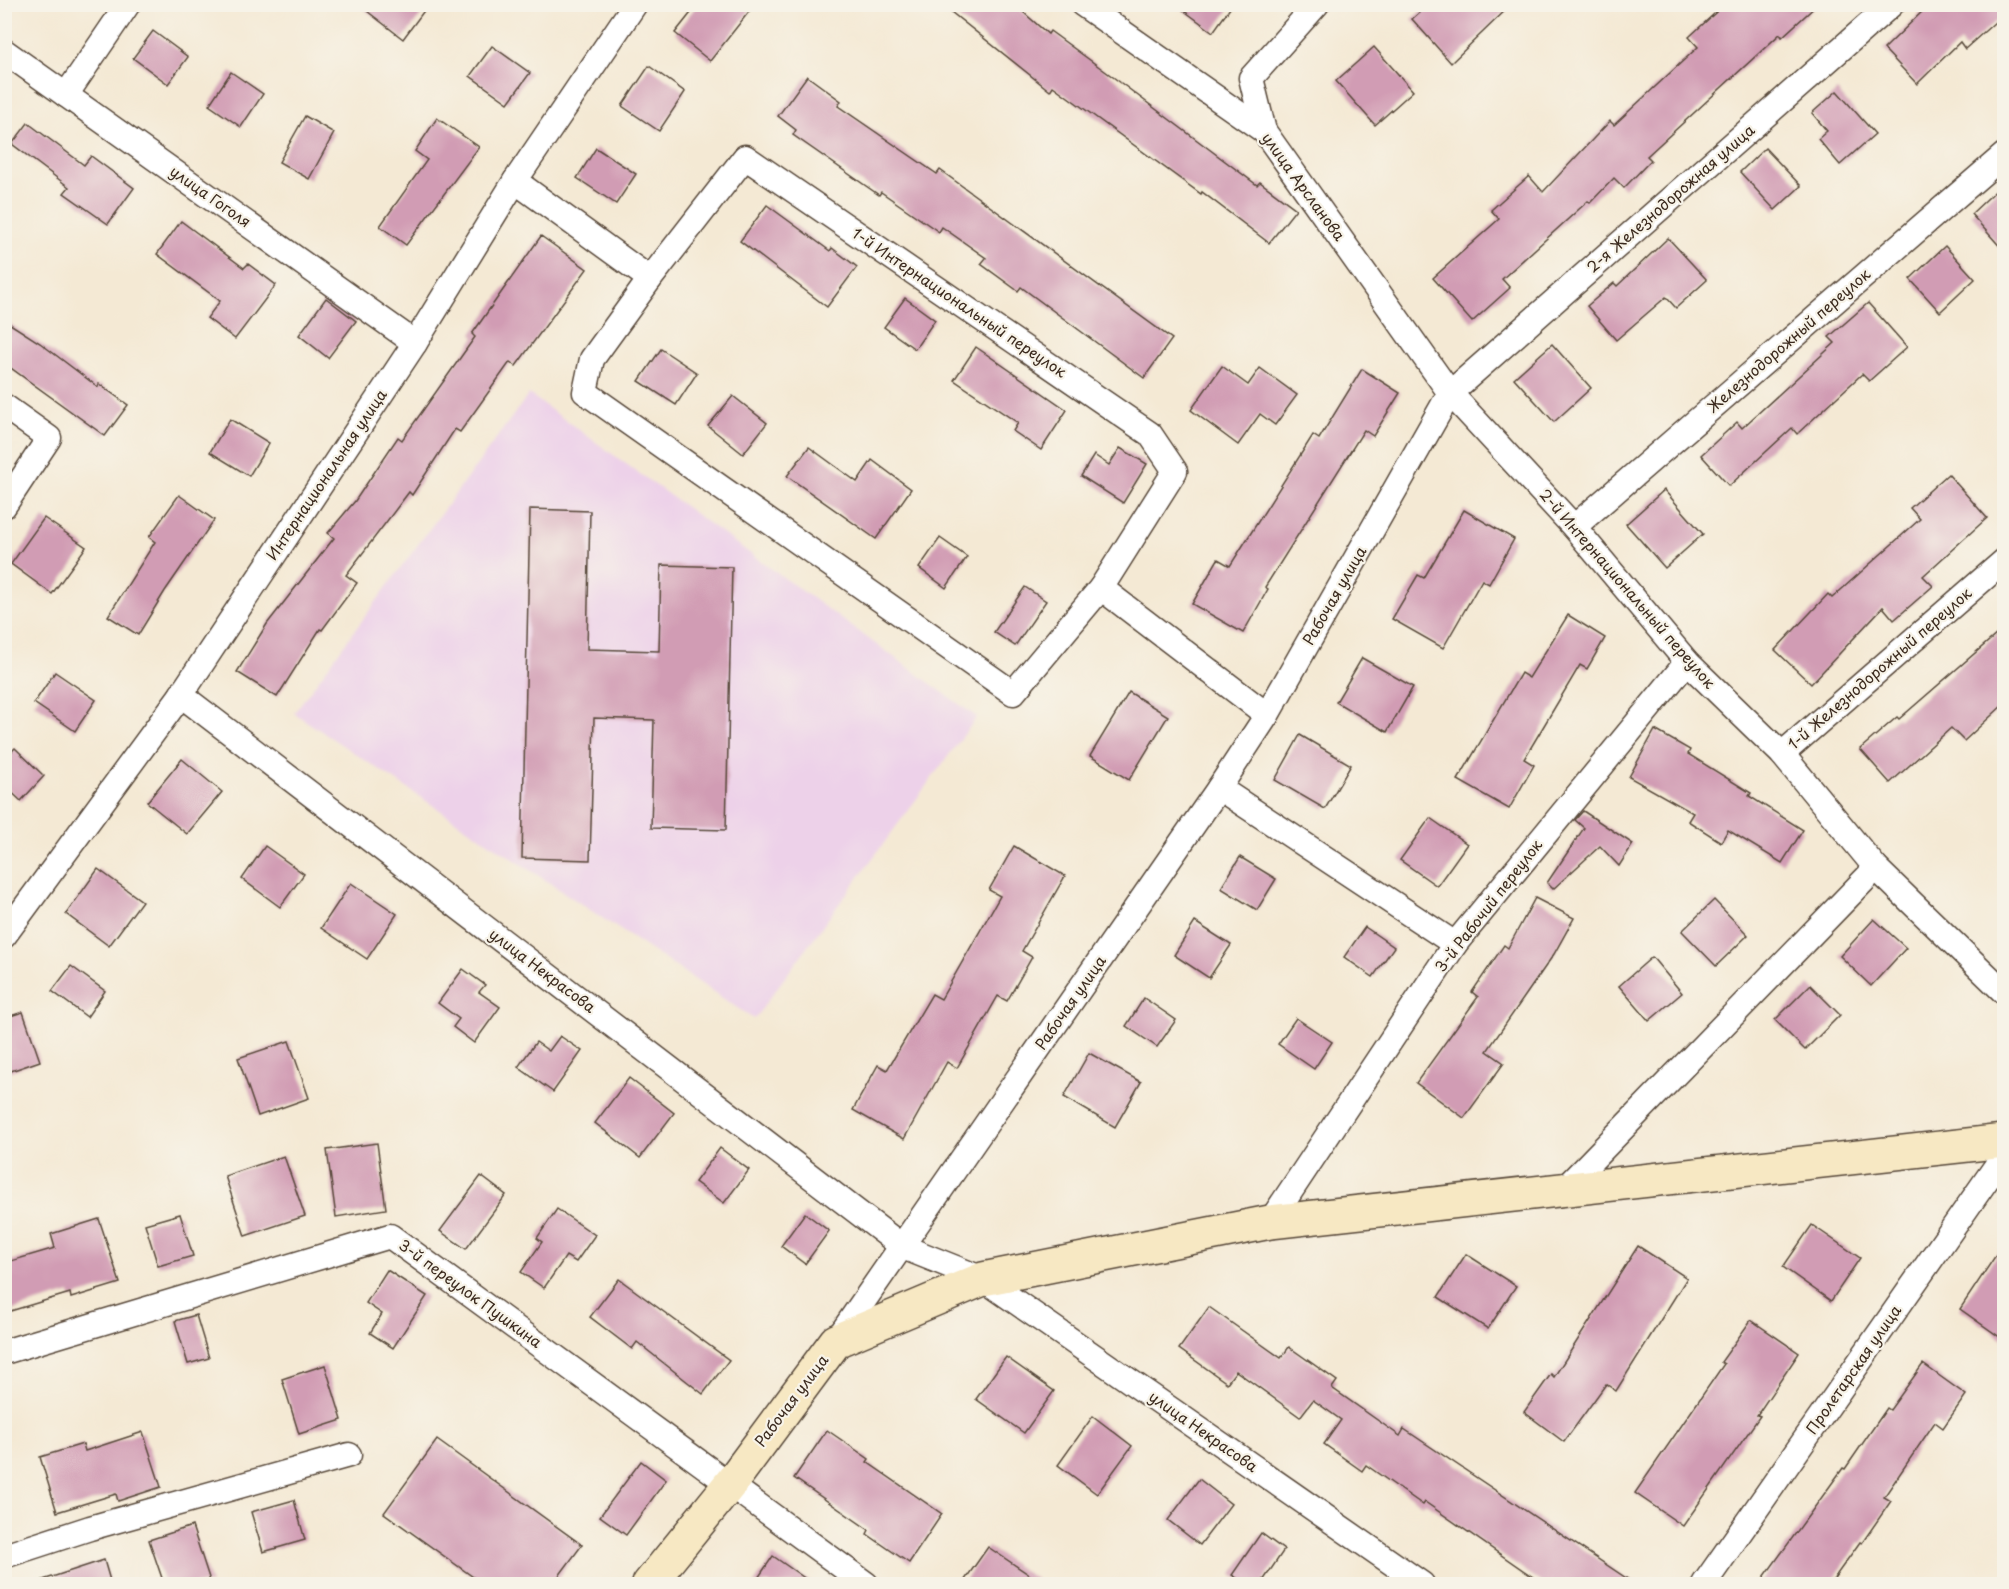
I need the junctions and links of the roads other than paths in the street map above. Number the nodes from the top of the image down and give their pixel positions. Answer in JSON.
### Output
{"nodes":[{"id":1,"x":128,"y":4,"type":"edge"},
{"id":2,"x":635,"y":4,"type":"edge"},
{"id":3,"x":1083,"y":4,"type":"edge"},
{"id":4,"x":1317,"y":4,"type":"edge"},
{"id":5,"x":1892,"y":4,"type":"edge"},
{"id":6,"x":4,"y":51,"type":"edge"},
{"id":7,"x":66,"y":95,"type":"junction"},
{"id":8,"x":1264,"y":131,"type":"junction"},
{"id":9,"x":2004,"y":155,"type":"edge"},
{"id":10,"x":515,"y":181,"type":"junction"},
{"id":11,"x":650,"y":279,"type":"junction"},
{"id":12,"x":415,"y":343,"type":"junction"},
{"id":13,"x":1450,"y":393,"type":"junction"},
{"id":14,"x":4,"y":406,"type":"edge"},
{"id":15,"x":4,"y":506,"type":"edge"},
{"id":16,"x":1574,"y":527,"type":"junction"},
{"id":17,"x":2004,"y":561,"type":"edge"},
{"id":18,"x":1101,"y":588,"type":"junction"},
{"id":19,"x":1687,"y":662,"type":"junction"},
{"id":20,"x":181,"y":695,"type":"junction"},
{"id":21,"x":1267,"y":715,"type":"junction"},
{"id":22,"x":1782,"y":754,"type":"junction"},
{"id":23,"x":1219,"y":788,"type":"junction"},
{"id":24,"x":1876,"y":868,"type":"junction"},
{"id":25,"x":4,"y":936,"type":"edge"},
{"id":26,"x":1455,"y":944,"type":"junction"},
{"id":27,"x":2004,"y":992,"type":"edge"},
{"id":28,"x":2004,"y":1141,"type":"edge"},
{"id":29,"x":2004,"y":1155,"type":"edge"},
{"id":30,"x":1563,"y":1190,"type":"junction"},
{"id":31,"x":1270,"y":1222,"type":"junction"},
{"id":32,"x":903,"y":1247,"type":"junction"},
{"id":33,"x":983,"y":1279,"type":"junction"},
{"id":34,"x":836,"y":1341,"type":"junction"},
{"id":35,"x":4,"y":1352,"type":"edge"},
{"id":36,"x":349,"y":1455,"type":"dead end"},
{"id":37,"x":730,"y":1484,"type":"junction"},
{"id":38,"x":4,"y":1556,"type":"edge"},
{"id":39,"x":649,"y":1584,"type":"edge"},
{"id":40,"x":866,"y":1584,"type":"edge"},
{"id":41,"x":1422,"y":1584,"type":"edge"},
{"id":42,"x":1704,"y":1584,"type":"edge"}],
"edges":[{"from":1,"to":7,"type":"street"},
{"from":2,"to":10,"type":"street","name":"Интернациональная улица"},
{"from":3,"to":8,"type":"street","name":"улица Арсланова"},
{"from":4,"to":8,"type":"street"},
{"from":5,"to":13,"type":"street","name":"2-я Железнодорожная улица"},
{"from":6,"to":7,"type":"street","name":"улица Гоголя"},
{"from":7,"to":12,"type":"street","name":"улица Гоголя"},
{"from":8,"to":13,"type":"street","name":"улица Арсланова"},
{"from":9,"to":16,"type":"street","name":"Железнодорожный переулок"},
{"from":10,"to":11,"type":"street"},
{"from":10,"to":12,"type":"street","name":"Интернациональная улица"},
{"from":11,"to":18,"type":"street","name":"1-й Интернациональный переулок"},
{"from":11,"to":18,"type":"street","name":"1-й Интернациональный переулок"},
{"from":12,"to":20,"type":"street","name":"Интернациональная улица"},
{"from":13,"to":16,"type":"street","name":"2-й Интернациональный переулок"},
{"from":13,"to":21,"type":"street","name":"Рабочая улица"},
{"from":14,"to":15,"type":"street"},
{"from":16,"to":19,"type":"street","name":"2-й Интернациональный переулок"},
{"from":17,"to":22,"type":"street","name":"1-й Железнодорожный переулок"},
{"from":18,"to":21,"type":"street"},
{"from":19,"to":22,"type":"street","name":"2-й Интернациональный переулок"},
{"from":19,"to":26,"type":"street","name":"3-й Рабочий переулок"},
{"from":20,"to":25,"type":"street","name":"Интернациональная улица"},
{"from":20,"to":32,"type":"street","name":"улица Некрасова"},
{"from":21,"to":23,"type":"street","name":"Рабочая улица"},
{"from":22,"to":24,"type":"street","name":"2-й Интернациональный переулок"},
{"from":23,"to":26,"type":"street"},
{"from":23,"to":32,"type":"street","name":"Рабочая улица"},
{"from":24,"to":27,"type":"street","name":"2-й Интернациональный переулок"},
{"from":24,"to":30,"type":"street"},
{"from":26,"to":31,"type":"street","name":"3-й Рабочий переулок"},
{"from":28,"to":30,"type":"street"},
{"from":29,"to":42,"type":"street","name":"Пролетарская улица"},
{"from":30,"to":31,"type":"street"},
{"from":31,"to":33,"type":"street"},
{"from":32,"to":33,"type":"street","name":"улица Некрасова"},
{"from":32,"to":34,"type":"street","name":"Рабочая улица"},
{"from":33,"to":34,"type":"street"},
{"from":33,"to":41,"type":"street","name":"улица Некрасова"},
{"from":34,"to":37,"type":"street","name":"Рабочая улица"},
{"from":35,"to":37,"type":"street","name":"3-й переулок Пушкина"},
{"from":36,"to":38,"type":"street"},
{"from":37,"to":39,"type":"street","name":"Рабочая улица"},
{"from":37,"to":40,"type":"street"}]}
